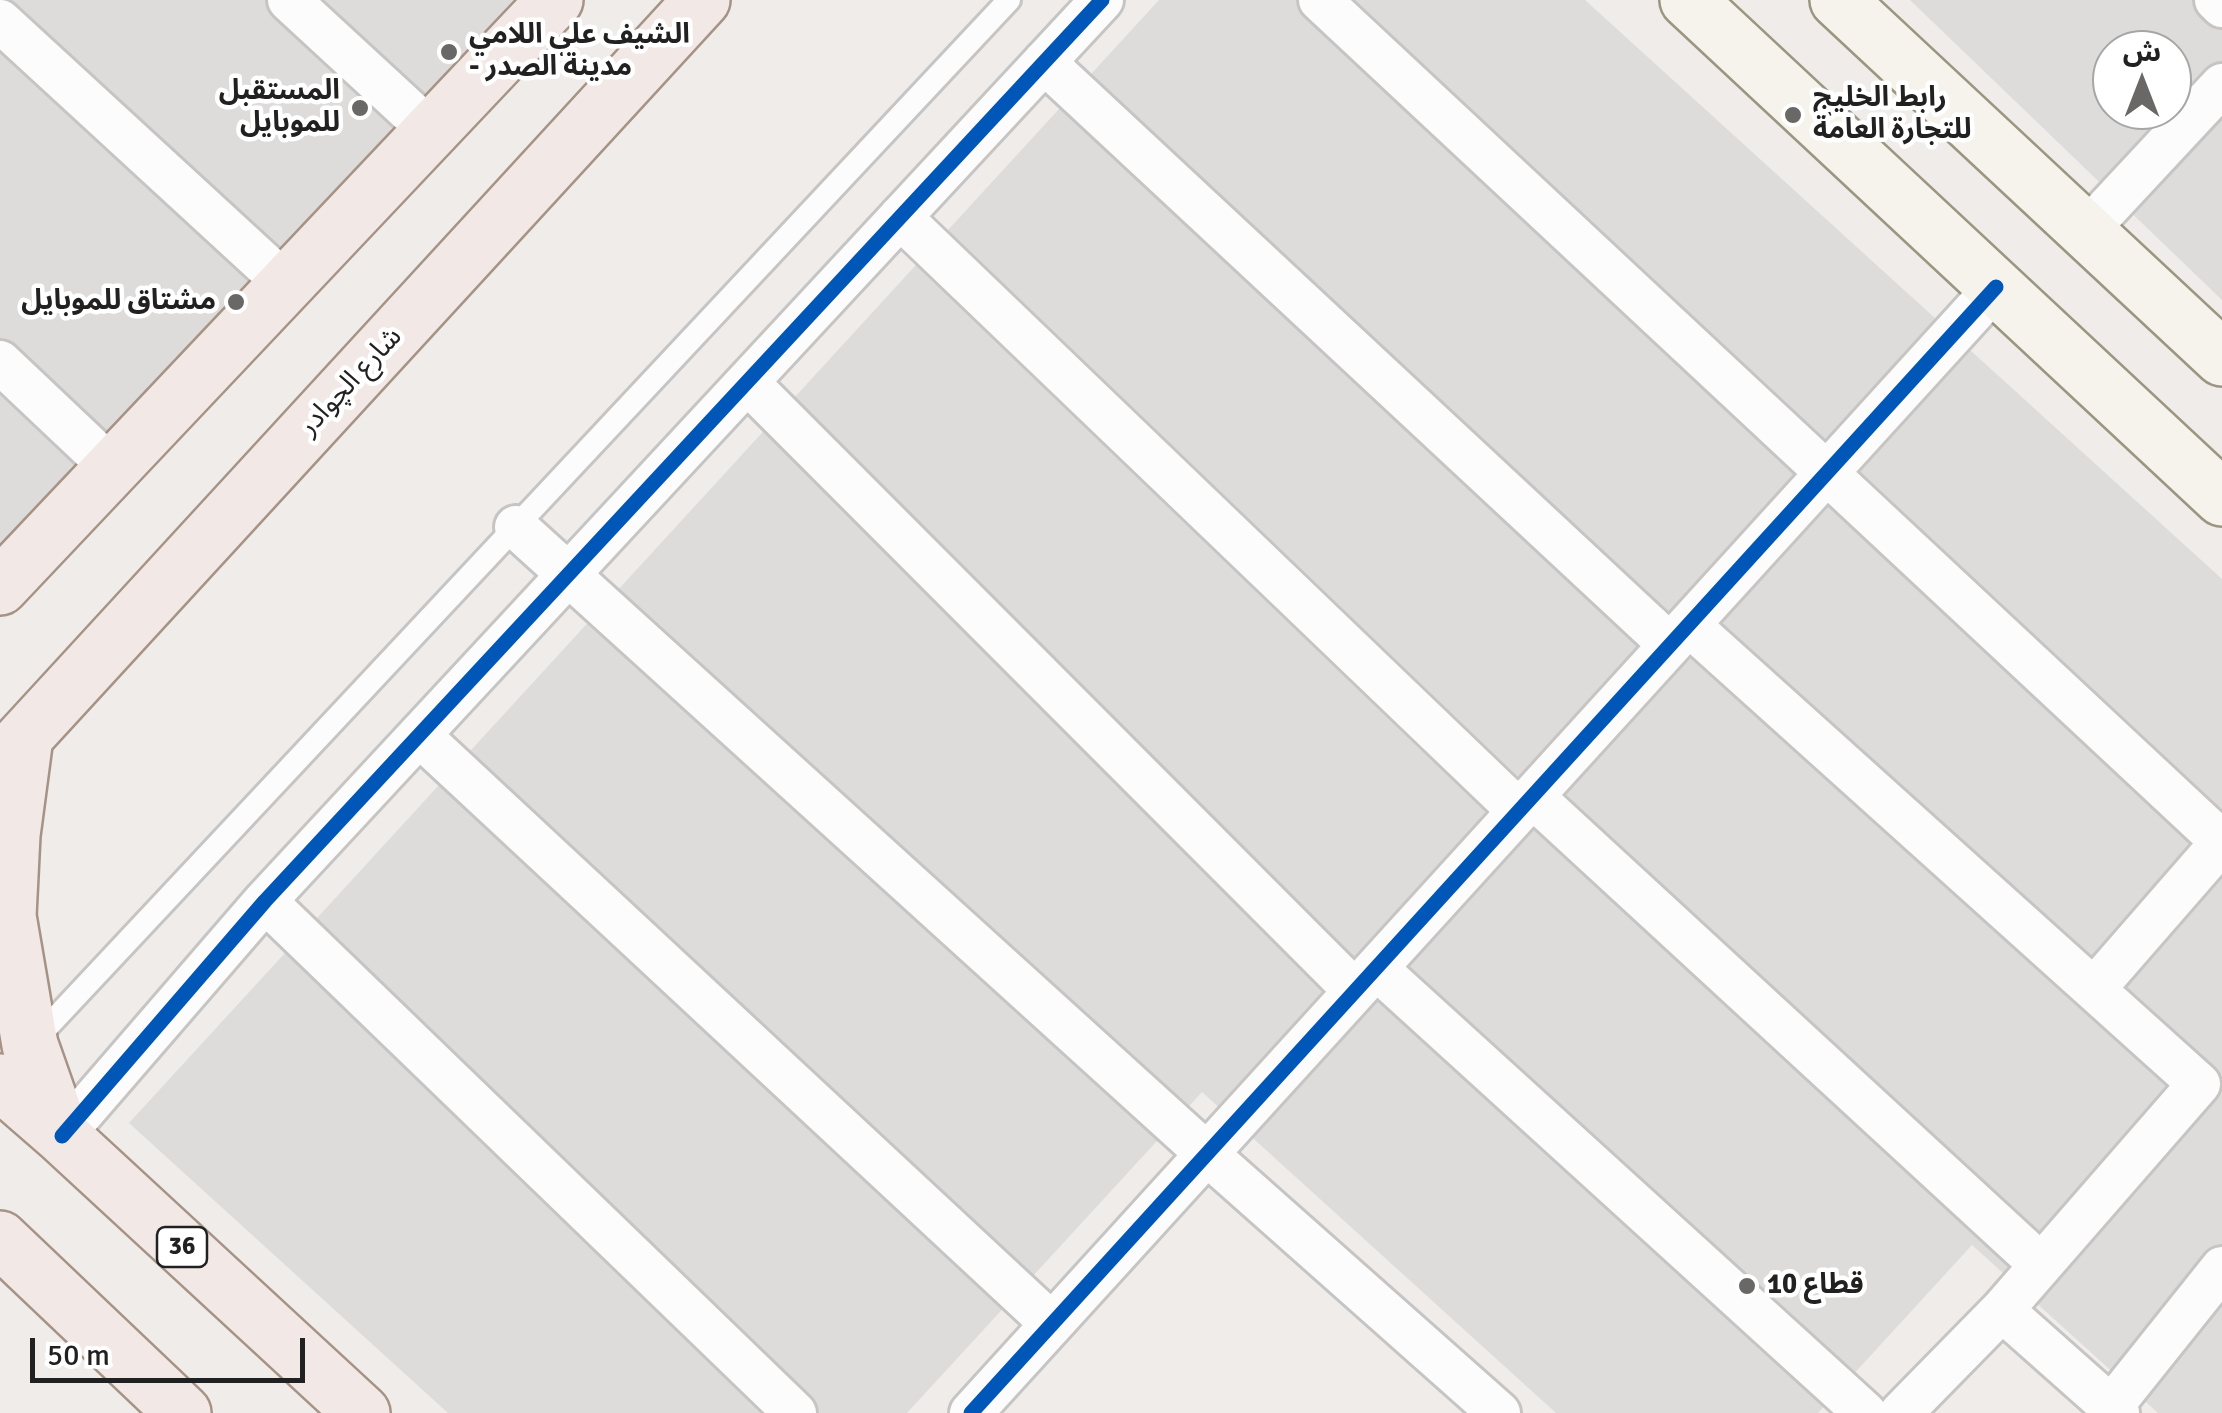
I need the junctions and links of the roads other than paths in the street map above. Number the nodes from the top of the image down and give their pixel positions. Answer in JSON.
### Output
{"nodes":[{"id":1,"x":288,"y":0,"type":"edge"},
{"id":2,"x":555,"y":0,"type":"edge"},
{"id":3,"x":702,"y":0,"type":"edge"},
{"id":4,"x":1009,"y":0,"type":"edge"},
{"id":5,"x":1102,"y":0,"type":"edge"},
{"id":6,"x":1320,"y":0,"type":"edge"},
{"id":7,"x":1688,"y":0,"type":"edge"},
{"id":8,"x":1838,"y":0,"type":"edge"},
{"id":9,"x":2216,"y":0,"type":"edge"},
{"id":10,"x":2222,"y":6,"type":"edge"},
{"id":11,"x":0,"y":21,"type":"edge"},
{"id":12,"x":1044,"y":62,"type":"junction"},
{"id":13,"x":2222,"y":85,"type":"edge"},
{"id":14,"x":432,"y":131,"type":"junction"},
{"id":15,"x":900,"y":218,"type":"junction"},
{"id":16,"x":2086,"y":231,"type":"junction"},
{"id":17,"x":286,"y":284,"type":"junction"},
{"id":18,"x":1996,"y":288,"type":"junction"},
{"id":19,"x":2222,"y":358,"type":"edge"},
{"id":20,"x":0,"y":362,"type":"edge"},
{"id":21,"x":746,"y":382,"type":"junction"},
{"id":22,"x":112,"y":468,"type":"junction"},
{"id":23,"x":1827,"y":474,"type":"junction"},
{"id":24,"x":2222,"y":498,"type":"edge"},
{"id":25,"x":516,"y":526,"type":"junction"},
{"id":26,"x":569,"y":574,"type":"junction"},
{"id":27,"x":0,"y":587,"type":"edge"},
{"id":28,"x":1680,"y":635,"type":"junction"},
{"id":29,"x":419,"y":735,"type":"junction"},
{"id":30,"x":13,"y":751,"type":"edge"},
{"id":31,"x":1526,"y":804,"type":"junction"},
{"id":32,"x":266,"y":901,"type":"junction"},
{"id":33,"x":1366,"y":979,"type":"junction"},
{"id":34,"x":2094,"y":989,"type":"junction"},
{"id":35,"x":15,"y":1064,"type":"edge"},
{"id":36,"x":62,"y":1136,"type":"junction"},
{"id":37,"x":1207,"y":1154,"type":"junction"},
{"id":38,"x":0,"y":1239,"type":"edge"},
{"id":39,"x":2040,"y":1264,"type":"junction"},
{"id":40,"x":2222,"y":1268,"type":"edge"},
{"id":41,"x":2002,"y":1310,"type":"junction"},
{"id":42,"x":1052,"y":1324,"type":"junction"},
{"id":43,"x":2114,"y":1410,"type":"edge"},
{"id":44,"x":183,"y":1413,"type":"edge"},
{"id":45,"x":362,"y":1413,"type":"edge"},
{"id":46,"x":795,"y":1413,"type":"edge"},
{"id":47,"x":971,"y":1413,"type":"edge"},
{"id":48,"x":1499,"y":1413,"type":"edge"},
{"id":49,"x":1865,"y":1413,"type":"edge"},
{"id":50,"x":1900,"y":1413,"type":"edge"}],
"edges":[{"from":1,"to":14,"type":"street"},
{"from":2,"to":14,"type":"main road"},
{"from":3,"to":30,"type":"main road","name":"شارع الچوادر"},
{"from":4,"to":25,"type":"lane"},
{"from":5,"to":12,"type":"street"},
{"from":6,"to":23,"type":"street"},
{"from":7,"to":18,"type":"street"},
{"from":8,"to":16,"type":"street"},
{"from":9,"to":10,"type":"street"},
{"from":11,"to":17,"type":"street"},
{"from":12,"to":15,"type":"street"},
{"from":12,"to":28,"type":"street"},
{"from":13,"to":16,"type":"street"},
{"from":14,"to":17,"type":"main road"},
{"from":15,"to":21,"type":"street"},
{"from":15,"to":31,"type":"street"},
{"from":16,"to":19,"type":"street"},
{"from":17,"to":22,"type":"main road"},
{"from":18,"to":23,"type":"street"},
{"from":18,"to":24,"type":"street"},
{"from":20,"to":22,"type":"street"},
{"from":21,"to":26,"type":"street"},
{"from":21,"to":33,"type":"street"},
{"from":22,"to":27,"type":"main road"},
{"from":23,"to":28,"type":"street"},
{"from":23,"to":34,"type":"street"},
{"from":25,"to":26,"type":"street"},
{"from":25,"to":35,"type":"lane"},
{"from":26,"to":29,"type":"street"},
{"from":26,"to":37,"type":"street"},
{"from":28,"to":31,"type":"street"},
{"from":28,"to":34,"type":"street"},
{"from":29,"to":32,"type":"street"},
{"from":29,"to":42,"type":"street"},
{"from":30,"to":35,"type":"main road"},
{"from":31,"to":33,"type":"street"},
{"from":31,"to":39,"type":"street"},
{"from":32,"to":36,"type":"street"},
{"from":32,"to":46,"type":"street"},
{"from":33,"to":37,"type":"street"},
{"from":33,"to":49,"type":"street"},
{"from":34,"to":39,"type":"street"},
{"from":35,"to":36,"type":"main road"},
{"from":36,"to":45,"type":"main road","number":"36"},
{"from":37,"to":42,"type":"street"},
{"from":37,"to":48,"type":"street"},
{"from":38,"to":44,"type":"main road"},
{"from":39,"to":41,"type":"street"},
{"from":40,"to":43,"type":"street"},
{"from":41,"to":43,"type":"street"},
{"from":41,"to":50,"type":"street"},
{"from":42,"to":47,"type":"street"}]}
